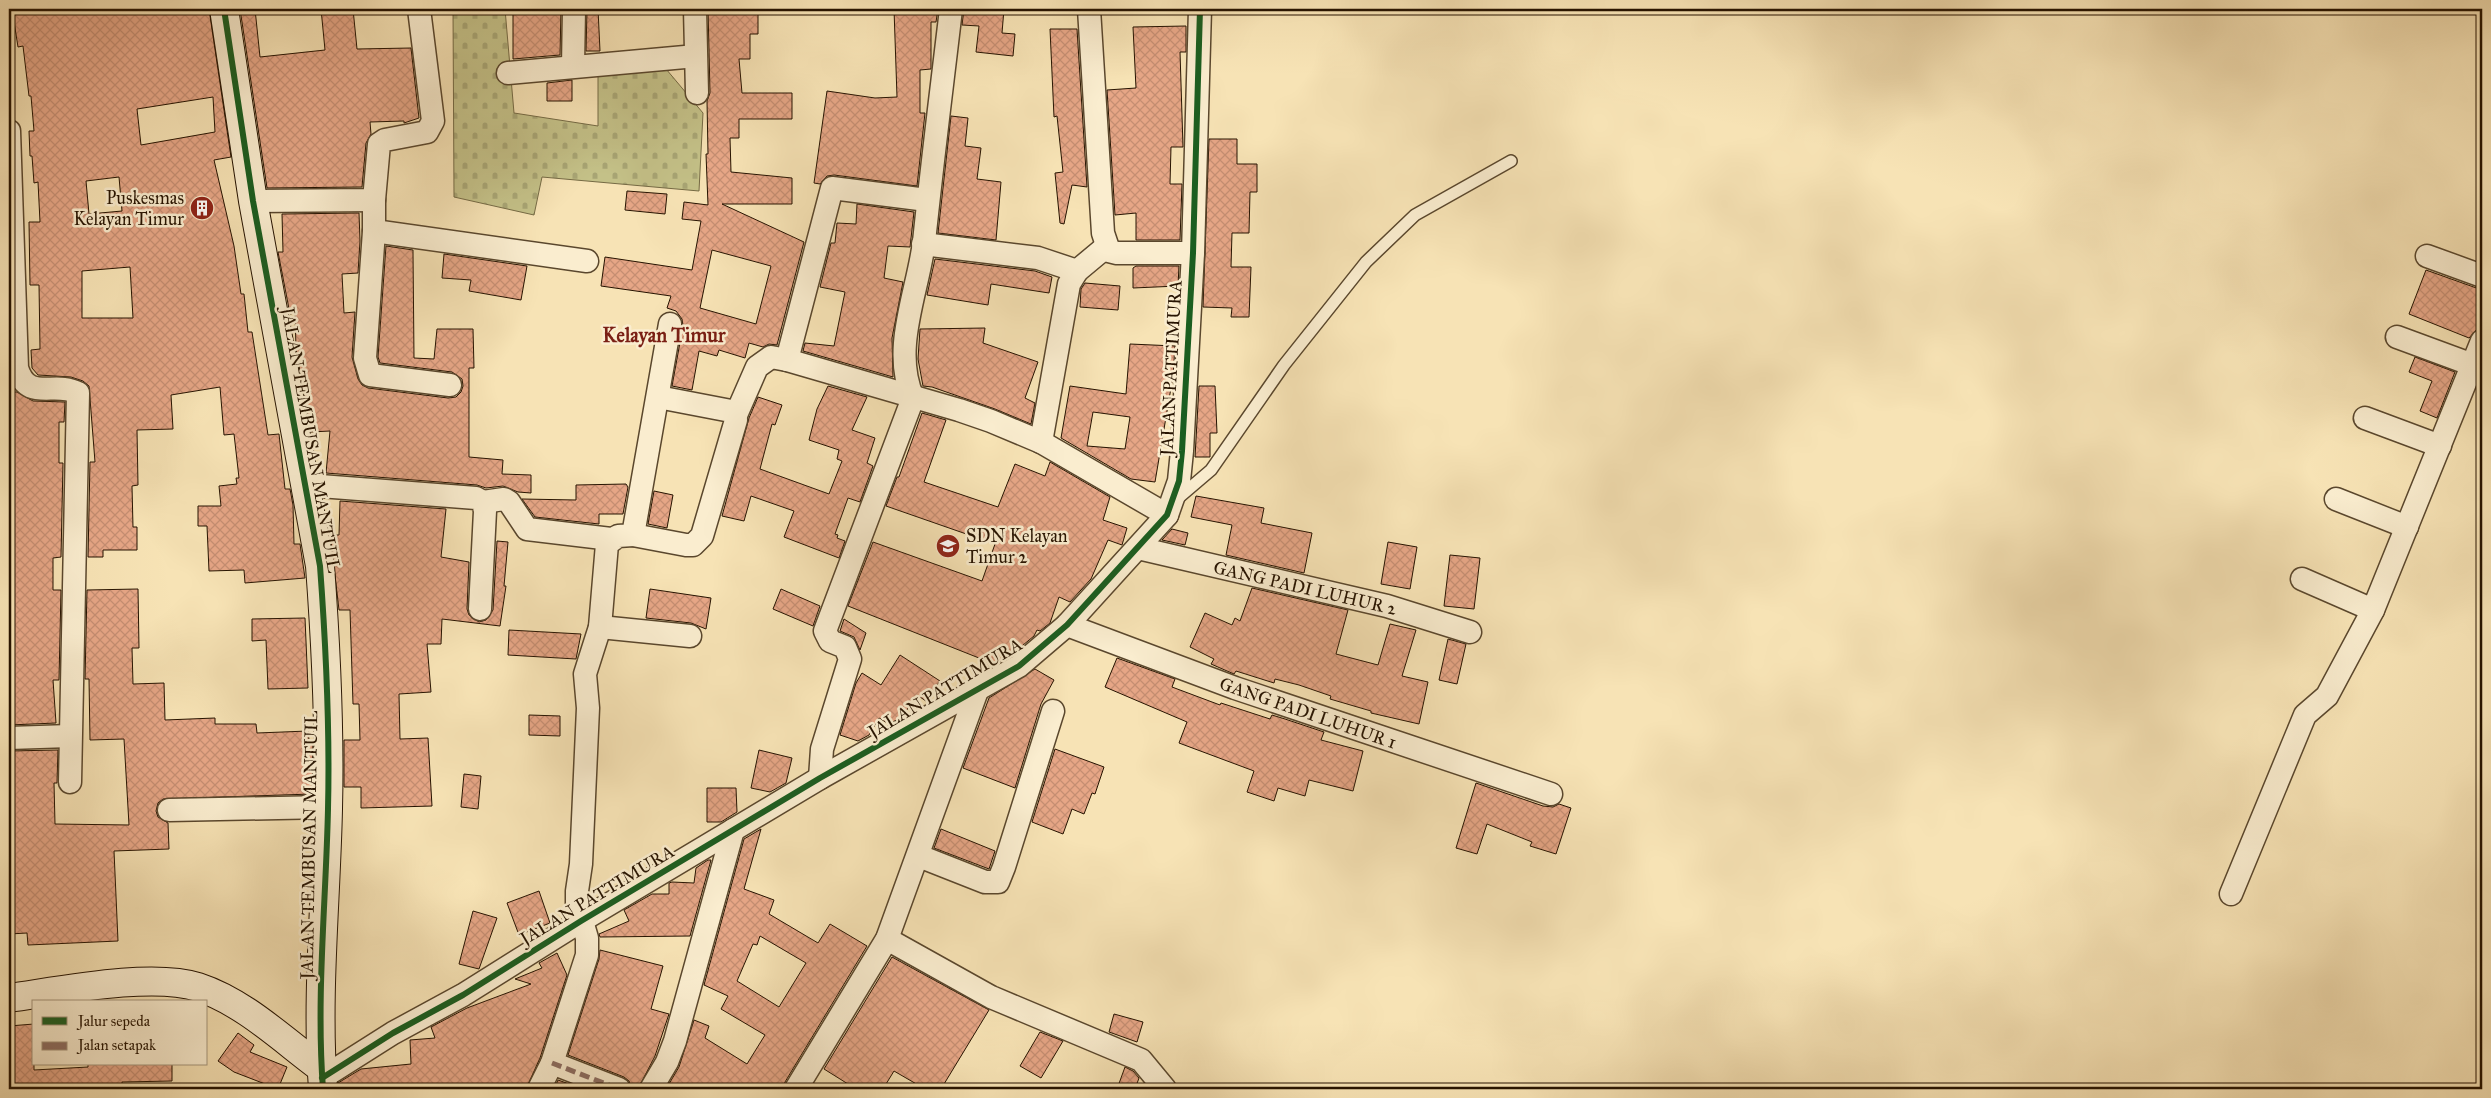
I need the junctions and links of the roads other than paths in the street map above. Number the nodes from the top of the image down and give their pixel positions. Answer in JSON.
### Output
{"nodes":[{"id":1,"x":224,"y":9,"type":"edge"},
{"id":2,"x":419,"y":9,"type":"edge"},
{"id":3,"x":574,"y":9,"type":"edge"},
{"id":4,"x":696,"y":9,"type":"edge"},
{"id":5,"x":951,"y":9,"type":"edge"},
{"id":6,"x":1089,"y":9,"type":"edge"},
{"id":7,"x":1200,"y":9,"type":"edge"},
{"id":8,"x":696,"y":56,"type":"junction"},
{"id":9,"x":572,"y":66,"type":"junction"},
{"id":10,"x":508,"y":73,"type":"dead end"},
{"id":11,"x":697,"y":93,"type":"dead end"},
{"id":12,"x":9,"y":131,"type":"edge"},
{"id":13,"x":1511,"y":161,"type":"dead end"},
{"id":14,"x":253,"y":200,"type":"junction"},
{"id":15,"x":374,"y":200,"type":"junction"},
{"id":16,"x":927,"y":200,"type":"junction"},
{"id":17,"x":374,"y":231,"type":"junction"},
{"id":18,"x":924,"y":244,"type":"junction"},
{"id":19,"x":1106,"y":246,"type":"junction"},
{"id":20,"x":1193,"y":253,"type":"junction"},
{"id":21,"x":2426,"y":256,"type":"dead end"},
{"id":22,"x":588,"y":261,"type":"dead end"},
{"id":23,"x":1076,"y":271,"type":"junction"},
{"id":24,"x":2482,"y":276,"type":"edge"},
{"id":25,"x":670,"y":324,"type":"dead end"},
{"id":26,"x":2397,"y":337,"type":"dead end"},
{"id":27,"x":2482,"y":341,"type":"edge"},
{"id":28,"x":787,"y":360,"type":"junction"},
{"id":29,"x":2473,"y":365,"type":"junction"},
{"id":30,"x":450,"y":385,"type":"dead end"},
{"id":31,"x":658,"y":397,"type":"junction"},
{"id":32,"x":914,"y":398,"type":"junction"},
{"id":33,"x":736,"y":415,"type":"junction"},
{"id":34,"x":2366,"y":418,"type":"dead end"},
{"id":35,"x":1041,"y":442,"type":"junction"},
{"id":36,"x":2440,"y":446,"type":"junction"},
{"id":37,"x":307,"y":485,"type":"junction"},
{"id":38,"x":2336,"y":500,"type":"dead end"},
{"id":39,"x":483,"y":502,"type":"junction"},
{"id":40,"x":1170,"y":508,"type":"junction"},
{"id":41,"x":2407,"y":527,"type":"junction"},
{"id":42,"x":633,"y":535,"type":"junction"},
{"id":43,"x":611,"y":539,"type":"junction"},
{"id":44,"x":1138,"y":548,"type":"junction"},
{"id":45,"x":2302,"y":580,"type":"dead end"},
{"id":46,"x":480,"y":609,"type":"dead end"},
{"id":47,"x":2373,"y":610,"type":"junction"},
{"id":48,"x":1067,"y":625,"type":"junction"},
{"id":49,"x":600,"y":627,"type":"junction"},
{"id":50,"x":1470,"y":632,"type":"dead end"},
{"id":51,"x":690,"y":636,"type":"dead end"},
{"id":52,"x":978,"y":688,"type":"junction"},
{"id":53,"x":1054,"y":711,"type":"dead end"},
{"id":54,"x":70,"y":736,"type":"junction"},
{"id":55,"x":9,"y":738,"type":"edge"},
{"id":56,"x":820,"y":778,"type":"junction"},
{"id":57,"x":70,"y":782,"type":"dead end"},
{"id":58,"x":1551,"y":794,"type":"dead end"},
{"id":59,"x":328,"y":807,"type":"junction"},
{"id":60,"x":169,"y":810,"type":"dead end"},
{"id":61,"x":733,"y":830,"type":"junction"},
{"id":62,"x":919,"y":856,"type":"junction"},
{"id":63,"x":2231,"y":894,"type":"dead end"},
{"id":64,"x":581,"y":921,"type":"junction"},
{"id":65,"x":888,"y":939,"type":"junction"},
{"id":66,"x":9,"y":998,"type":"edge"},
{"id":67,"x":552,"y":1063,"type":"junction"},
{"id":68,"x":322,"y":1078,"type":"edge"},
{"id":69,"x":539,"y":1089,"type":"edge"},
{"id":70,"x":619,"y":1089,"type":"edge"},
{"id":71,"x":651,"y":1089,"type":"edge"},
{"id":72,"x":796,"y":1089,"type":"edge"},
{"id":73,"x":1164,"y":1089,"type":"edge"}],
"edges":[{"from":1,"to":14,"type":"street","name":"JALAN TEMBUSAN MANTUIL"},
{"from":2,"to":15,"type":"street"},
{"from":3,"to":9,"type":"street"},
{"from":4,"to":8,"type":"street"},
{"from":5,"to":16,"type":"street"},
{"from":6,"to":19,"type":"street"},
{"from":7,"to":20,"type":"street","name":"JALAN PATTIMURA"},
{"from":8,"to":9,"type":"street"},
{"from":8,"to":11,"type":"street"},
{"from":9,"to":10,"type":"street"},
{"from":12,"to":54,"type":"street"},
{"from":13,"to":40,"type":"lane"},
{"from":14,"to":15,"type":"street"},
{"from":14,"to":37,"type":"street","name":"JALAN TEMBUSAN MANTUIL"},
{"from":15,"to":17,"type":"street"},
{"from":16,"to":18,"type":"street"},
{"from":16,"to":28,"type":"street"},
{"from":17,"to":22,"type":"street"},
{"from":17,"to":30,"type":"street"},
{"from":18,"to":23,"type":"street"},
{"from":18,"to":32,"type":"street"},
{"from":19,"to":20,"type":"street"},
{"from":19,"to":23,"type":"street"},
{"from":20,"to":40,"type":"street","name":"JALAN PATTIMURA"},
{"from":21,"to":24,"type":"street"},
{"from":23,"to":35,"type":"street"},
{"from":25,"to":31,"type":"street"},
{"from":26,"to":29,"type":"street"},
{"from":27,"to":29,"type":"street"},
{"from":28,"to":32,"type":"street"},
{"from":28,"to":33,"type":"street"},
{"from":29,"to":36,"type":"street"},
{"from":31,"to":33,"type":"street"},
{"from":31,"to":42,"type":"street"},
{"from":32,"to":35,"type":"street"},
{"from":32,"to":56,"type":"street"},
{"from":33,"to":42,"type":"street"},
{"from":34,"to":36,"type":"street"},
{"from":35,"to":40,"type":"street"},
{"from":36,"to":41,"type":"street"},
{"from":37,"to":39,"type":"street"},
{"from":37,"to":59,"type":"street","name":"JALAN TEMBUSAN MANTUIL"},
{"from":38,"to":41,"type":"street"},
{"from":39,"to":43,"type":"street"},
{"from":39,"to":46,"type":"street"},
{"from":40,"to":44,"type":"street","name":"JALAN PATTIMURA"},
{"from":41,"to":47,"type":"street"},
{"from":42,"to":43,"type":"street"},
{"from":43,"to":49,"type":"street"},
{"from":44,"to":48,"type":"street","name":"JALAN PATTIMURA"},
{"from":44,"to":50,"type":"street","name":"GANG PADI LUHUR 2"},
{"from":45,"to":47,"type":"street"},
{"from":47,"to":63,"type":"street"},
{"from":48,"to":52,"type":"street","name":"JALAN PATTIMURA"},
{"from":48,"to":58,"type":"street","name":"GANG PADI LUHUR 1"},
{"from":49,"to":51,"type":"street"},
{"from":49,"to":64,"type":"street"},
{"from":52,"to":56,"type":"street","name":"JALAN PATTIMURA"},
{"from":52,"to":62,"type":"street"},
{"from":53,"to":62,"type":"street"},
{"from":54,"to":55,"type":"street"},
{"from":54,"to":57,"type":"street"},
{"from":56,"to":61,"type":"street","name":"JALAN PATTIMURA"},
{"from":59,"to":60,"type":"street"},
{"from":59,"to":68,"type":"street","name":"JALAN TEMBUSAN MANTUIL"},
{"from":61,"to":64,"type":"street","name":"JALAN PATTIMURA"},
{"from":61,"to":71,"type":"street"},
{"from":62,"to":65,"type":"street"},
{"from":64,"to":67,"type":"street"},
{"from":64,"to":68,"type":"street","name":"JALAN PATTIMURA"},
{"from":65,"to":72,"type":"street"},
{"from":65,"to":73,"type":"street"},
{"from":66,"to":68,"type":"street"},
{"from":67,"to":69,"type":"street"},
{"from":67,"to":70,"type":"street"}]}
